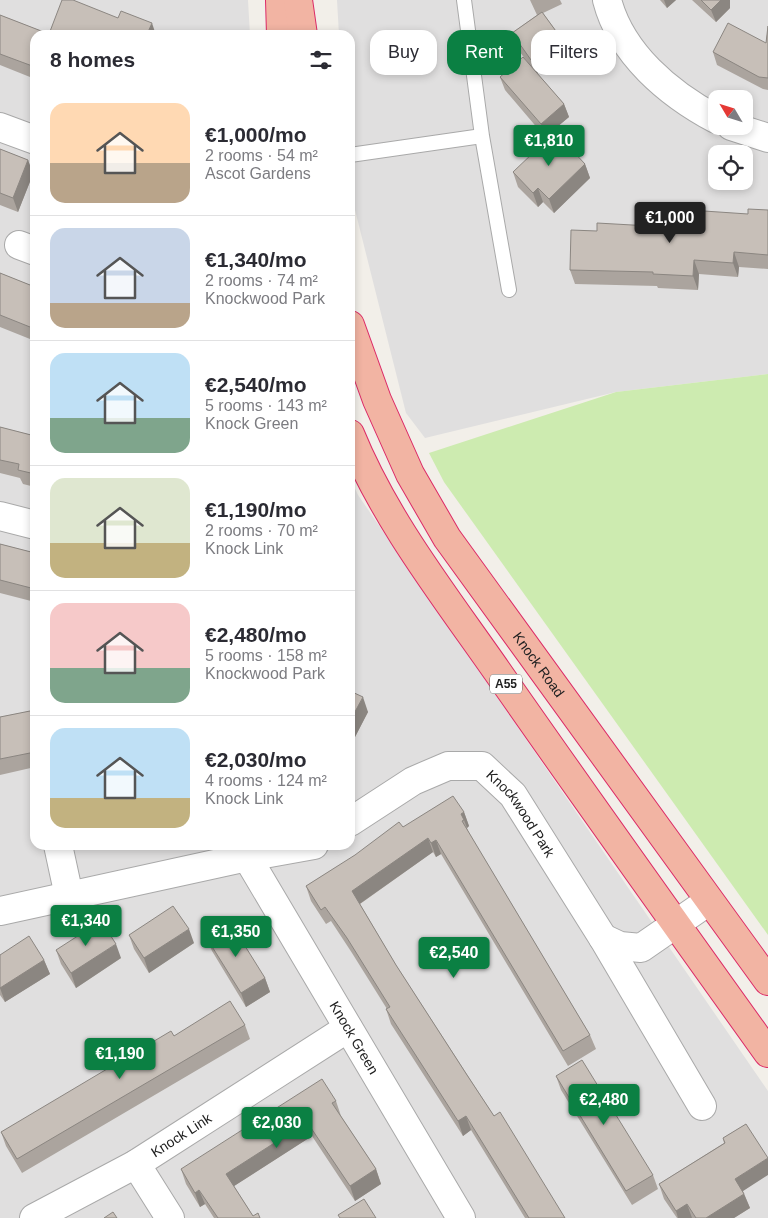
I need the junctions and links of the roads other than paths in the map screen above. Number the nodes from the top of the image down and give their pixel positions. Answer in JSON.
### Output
{"nodes":[{"id":1,"x":280,"y":0,"type":"edge"},
{"id":2,"x":298,"y":0,"type":"edge"},
{"id":3,"x":464,"y":0,"type":"edge"},
{"id":4,"x":608,"y":0,"type":"edge"},
{"id":5,"x":281,"y":30,"type":"edge"},
{"id":6,"x":302,"y":30,"type":"edge"},
{"id":7,"x":708,"y":115,"type":"edge"},
{"id":8,"x":0,"y":127,"type":"edge"},
{"id":9,"x":753,"y":133,"type":"edge"},
{"id":10,"x":482,"y":136,"type":"junction"},
{"id":11,"x":30,"y":138,"type":"edge"},
{"id":12,"x":768,"y":138,"type":"edge"},
{"id":13,"x":355,"y":154,"type":"edge"},
{"id":14,"x":509,"y":290,"type":"dead end"},
{"id":15,"x":355,"y":339,"type":"edge"},
{"id":16,"x":355,"y":445,"type":"edge"},
{"id":17,"x":0,"y":516,"type":"edge"},
{"id":18,"x":30,"y":524,"type":"edge"},
{"id":19,"x":355,"y":819,"type":"edge"},
{"id":20,"x":59,"y":850,"type":"edge"},
{"id":21,"x":286,"y":850,"type":"edge"},
{"id":22,"x":247,"y":857,"type":"junction"},
{"id":23,"x":69,"y":896,"type":"junction"},
{"id":24,"x":709,"y":901,"type":"junction"},
{"id":25,"x":0,"y":912,"type":"edge"},
{"id":26,"x":677,"y":924,"type":"junction"},
{"id":27,"x":603,"y":938,"type":"junction"},
{"id":28,"x":768,"y":981,"type":"edge"},
{"id":29,"x":348,"y":1028,"type":"junction"},
{"id":30,"x":768,"y":1053,"type":"edge"},
{"id":31,"x":702,"y":1106,"type":"dead end"},
{"id":32,"x":136,"y":1164,"type":"junction"},
{"id":33,"x":34,"y":1218,"type":"edge"},
{"id":34,"x":170,"y":1218,"type":"edge"},
{"id":35,"x":461,"y":1218,"type":"edge"}],
"edges":[{"from":1,"to":5,"type":"highway"},
{"from":2,"to":6,"type":"highway"},
{"from":3,"to":10,"type":"lane"},
{"from":4,"to":7,"type":"street"},
{"from":8,"to":11,"type":"street"},
{"from":9,"to":12,"type":"street"},
{"from":10,"to":13,"type":"lane"},
{"from":10,"to":14,"type":"lane"},
{"from":15,"to":24,"type":"highway","name":"Knock Road","number":"A55"},
{"from":16,"to":26,"type":"highway","number":"A55"},
{"from":17,"to":18,"type":"street"},
{"from":19,"to":27,"type":"street","name":"Knockwood Park"},
{"from":20,"to":23,"type":"street"},
{"from":21,"to":22,"type":"street"},
{"from":22,"to":23,"type":"street"},
{"from":22,"to":29,"type":"street","name":"Knock Green"},
{"from":23,"to":25,"type":"street"},
{"from":24,"to":26,"type":"street"},
{"from":24,"to":28,"type":"highway","name":"Knock Road","number":"A55"},
{"from":26,"to":27,"type":"street"},
{"from":26,"to":30,"type":"highway","number":"A55"},
{"from":27,"to":31,"type":"street","name":"Knockwood Park"},
{"from":29,"to":32,"type":"street","name":"Knock Link"},
{"from":29,"to":35,"type":"street","name":"Knock Green"},
{"from":32,"to":33,"type":"street","name":"Knock Link"},
{"from":32,"to":34,"type":"street"}]}
